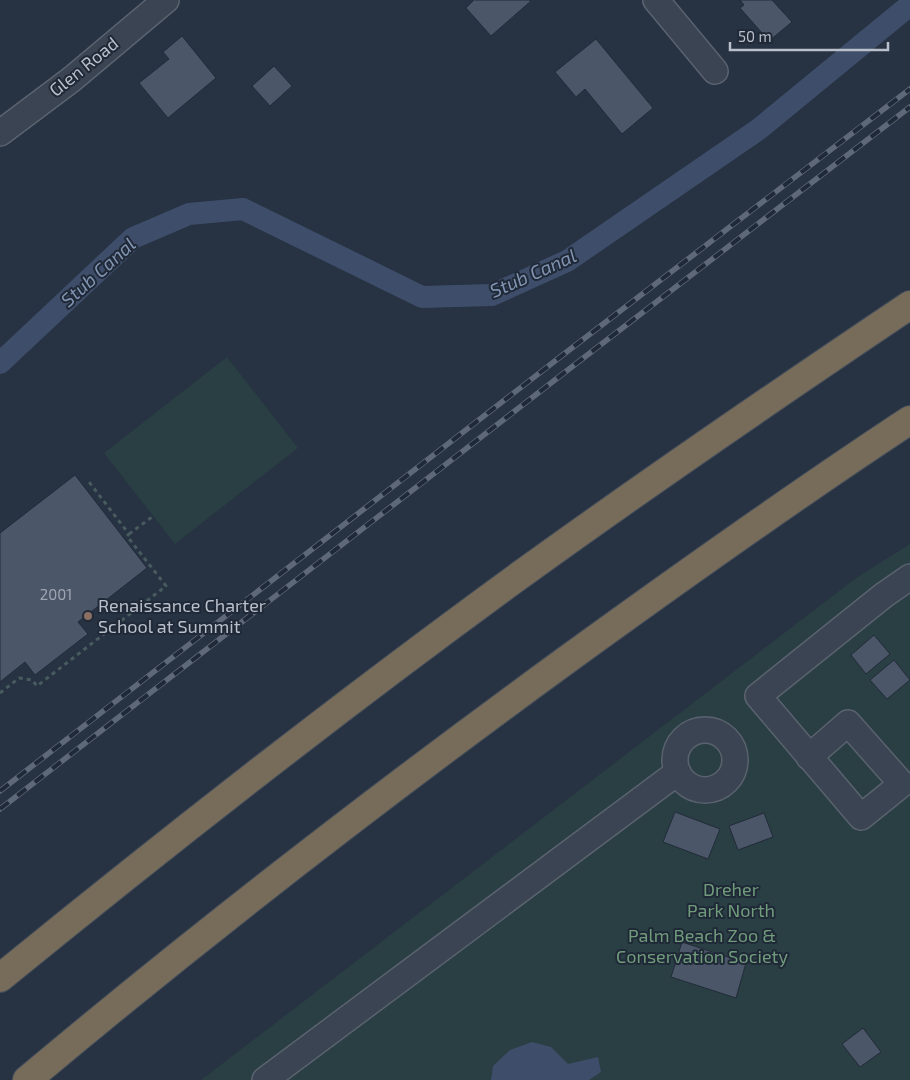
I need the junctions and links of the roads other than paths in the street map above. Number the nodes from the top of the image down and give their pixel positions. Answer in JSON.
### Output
{"nodes":[{"id":1,"x":166,"y":0,"type":"edge"},
{"id":2,"x":656,"y":0,"type":"edge"},
{"id":3,"x":715,"y":71,"type":"dead end"},
{"id":4,"x":0,"y":132,"type":"edge"},
{"id":5,"x":910,"y":306,"type":"edge"},
{"id":6,"x":910,"y":420,"type":"edge"},
{"id":7,"x":910,"y":577,"type":"edge"},
{"id":8,"x":809,"y":757,"type":"dead end"},
{"id":9,"x":678,"y":772,"type":"dead end"},
{"id":10,"x":0,"y":978,"type":"edge"},
{"id":11,"x":27,"y":1080,"type":"edge"},
{"id":12,"x":264,"y":1080,"type":"edge"}],
"edges":[{"from":1,"to":4,"type":"street","name":"Glen Road"},
{"from":2,"to":3,"type":"street"},
{"from":5,"to":10,"type":"highway"},
{"from":6,"to":11,"type":"highway"},
{"from":7,"to":8,"type":"street"},
{"from":9,"to":12,"type":"street"}]}
